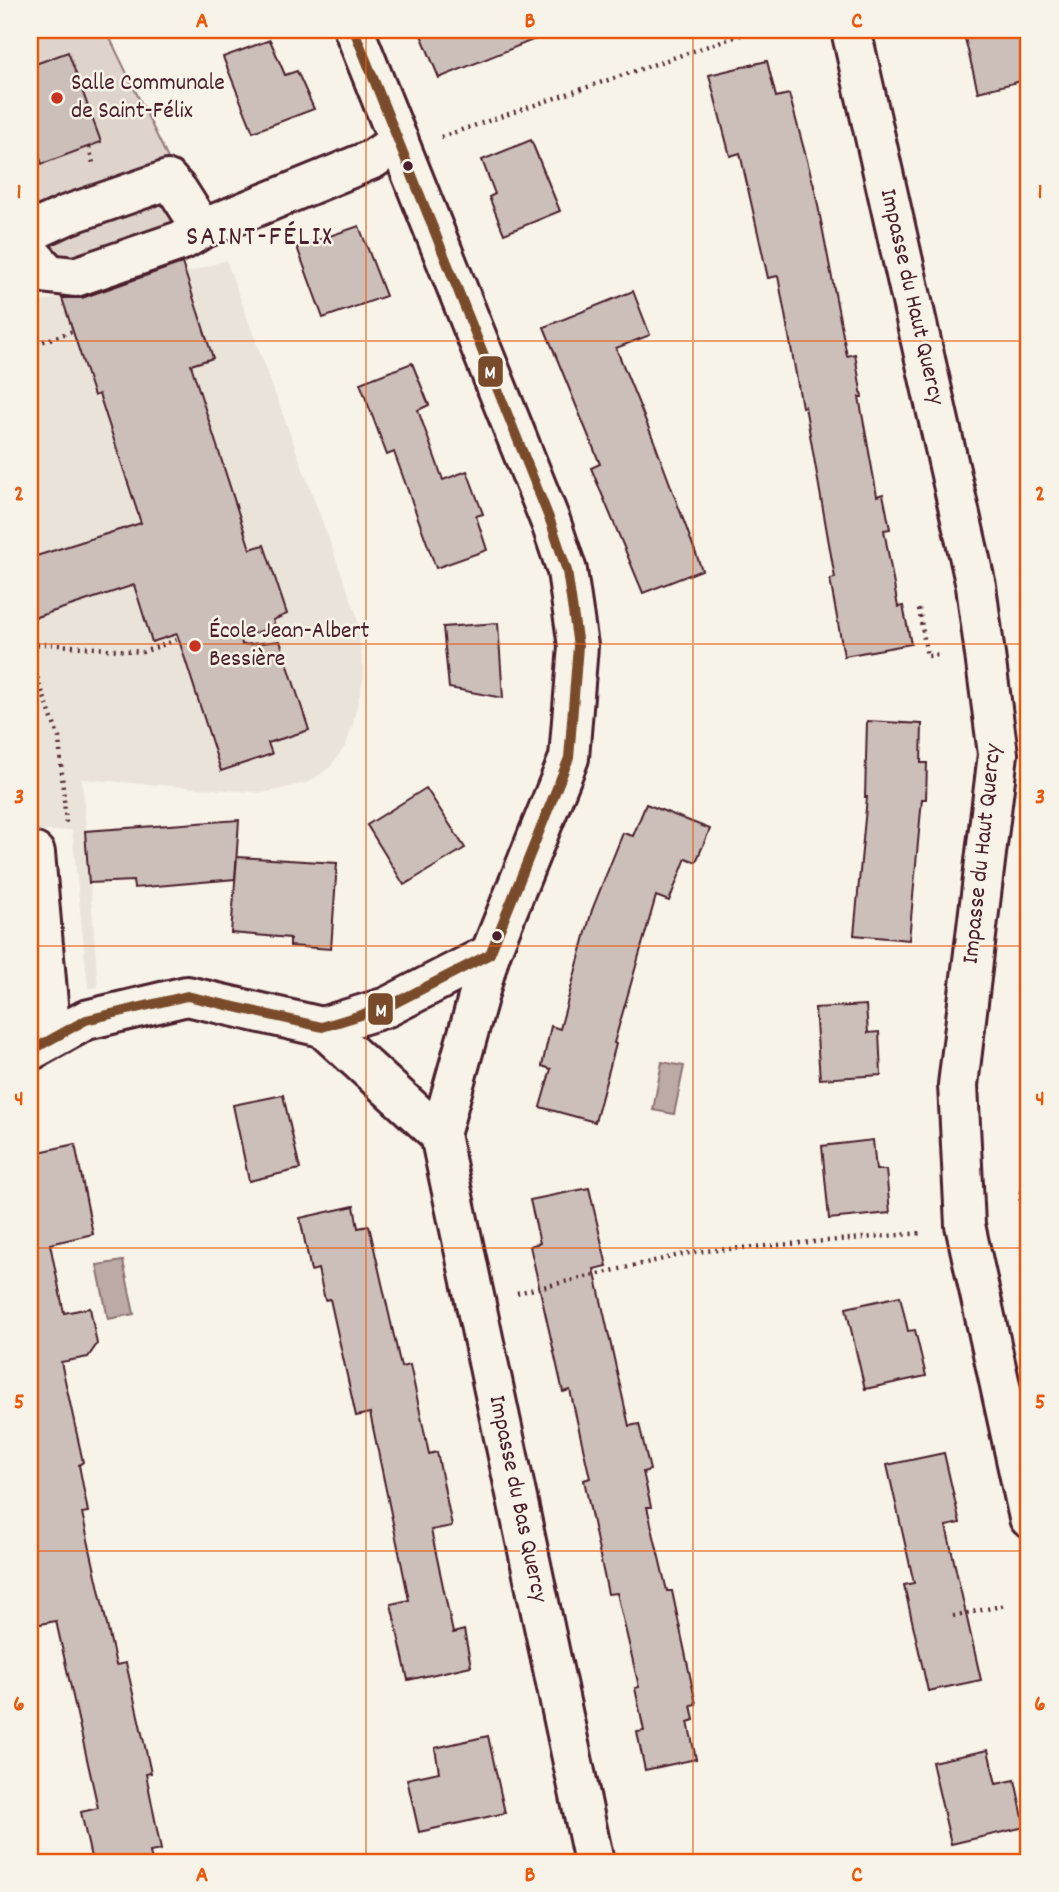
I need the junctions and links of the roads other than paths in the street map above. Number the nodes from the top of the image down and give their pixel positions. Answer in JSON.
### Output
{"nodes":[{"id":1,"x":354,"y":30,"type":"edge"},
{"id":2,"x":851,"y":30,"type":"edge"},
{"id":3,"x":417,"y":140,"type":"junction"},
{"id":4,"x":202,"y":229,"type":"junction"},
{"id":5,"x":30,"y":232,"type":"edge"},
{"id":6,"x":30,"y":253,"type":"edge"},
{"id":7,"x":30,"y":854,"type":"edge"},
{"id":8,"x":490,"y":954,"type":"junction"},
{"id":9,"x":322,"y":1027,"type":"junction"},
{"id":10,"x":40,"y":1044,"type":"edge"},
{"id":11,"x":440,"y":1135,"type":"junction"},
{"id":12,"x":1029,"y":1518,"type":"edge"},
{"id":13,"x":594,"y":1862,"type":"edge"}],
"edges":[{"from":1,"to":3,"type":"street","name":"Impasse du Bas Quercy"},
{"from":2,"to":12,"type":"street","name":"Impasse du Haut Quercy"},
{"from":3,"to":4,"type":"street"},
{"from":3,"to":8,"type":"street","name":"Impasse du Bas Quercy"},
{"from":4,"to":5,"type":"street"},
{"from":4,"to":6,"type":"street"},
{"from":7,"to":10,"type":"street"},
{"from":8,"to":9,"type":"street"},
{"from":8,"to":11,"type":"street","name":"Impasse du Bas Quercy"},
{"from":9,"to":10,"type":"street"},
{"from":9,"to":11,"type":"street"},
{"from":11,"to":13,"type":"street","name":"Impasse du Bas Quercy"}]}
